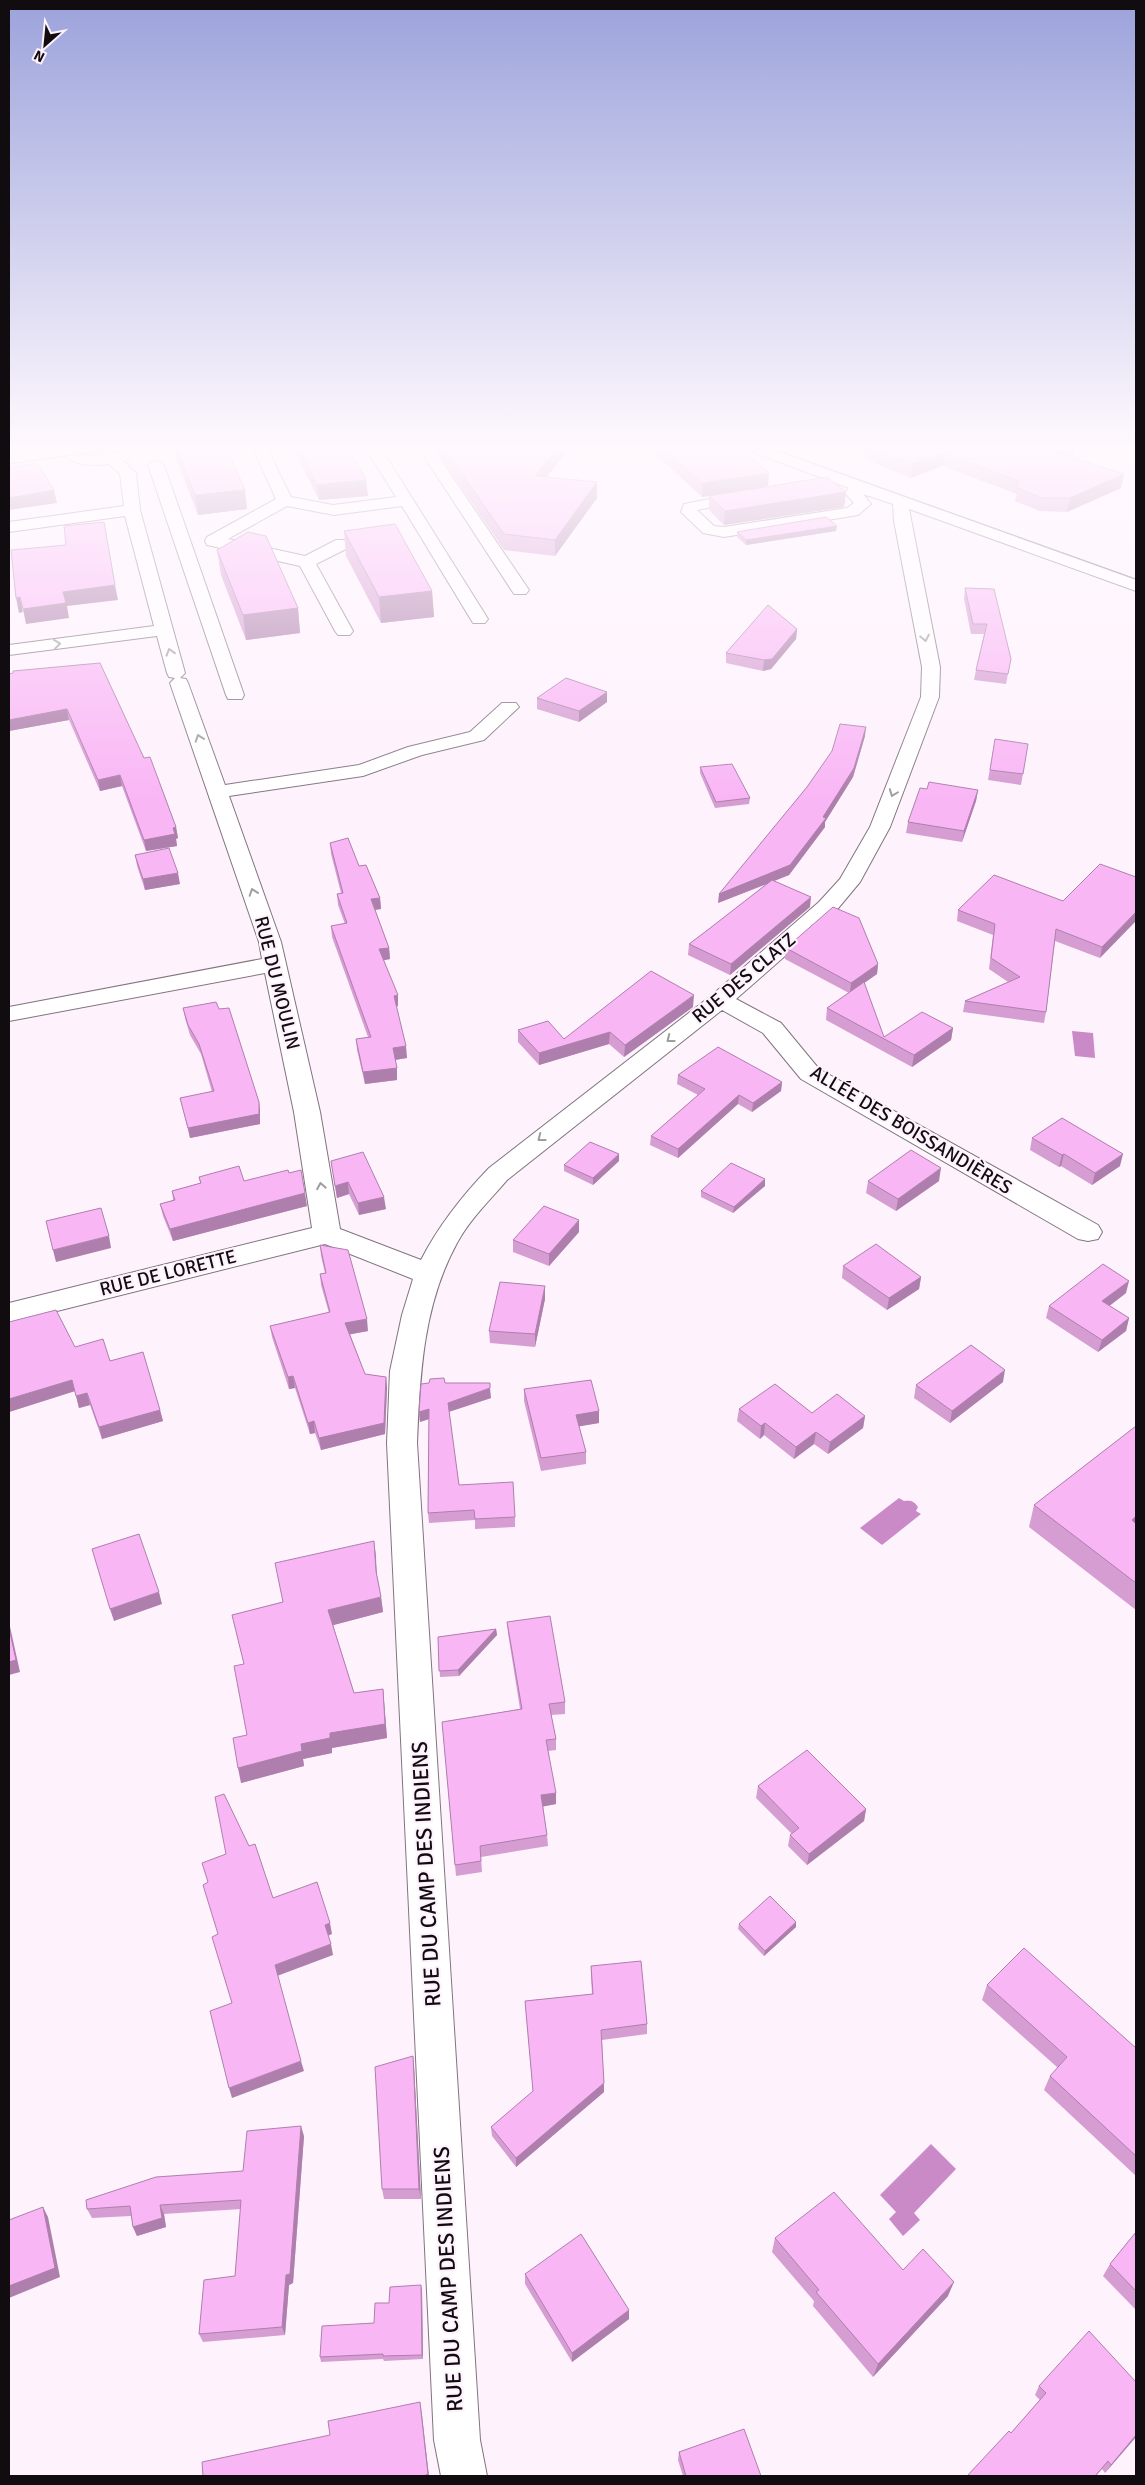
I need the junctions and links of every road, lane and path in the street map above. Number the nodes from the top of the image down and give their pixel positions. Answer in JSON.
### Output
{"nodes":[{"id":1,"x":146,"y":566,"type":"edge"},
{"id":2,"x":191,"y":566,"type":"edge"},
{"id":3,"x":309,"y":566,"type":"edge"},
{"id":4,"x":447,"y":566,"type":"edge"},
{"id":5,"x":504,"y":566,"type":"edge"},
{"id":6,"x":911,"y":566,"type":"edge"},
{"id":7,"x":1081,"y":566,"type":"edge"},
{"id":8,"x":1122,"y":566,"type":"edge"},
{"id":9,"x":1136,"y":571,"type":"edge"},
{"id":10,"x":1136,"y":586,"type":"edge"},
{"id":11,"x":520,"y":590,"type":"dead end"},
{"id":12,"x":479,"y":619,"type":"dead end"},
{"id":13,"x":163,"y":630,"type":"junction"},
{"id":14,"x":344,"y":631,"type":"dead end"},
{"id":15,"x":9,"y":650,"type":"edge"},
{"id":16,"x":235,"y":695,"type":"dead end"},
{"id":17,"x":509,"y":707,"type":"dead end"},
{"id":18,"x":218,"y":792,"type":"junction"},
{"id":19,"x":275,"y":964,"type":"junction"},
{"id":20,"x":720,"y":1000,"type":"junction"},
{"id":21,"x":9,"y":1014,"type":"edge"},
{"id":22,"x":1088,"y":1232,"type":"dead end"},
{"id":23,"x":327,"y":1234,"type":"junction"},
{"id":24,"x":428,"y":1274,"type":"junction"},
{"id":25,"x":9,"y":1313,"type":"edge"},
{"id":26,"x":464,"y":2476,"type":"edge"}],
"edges":[{"from":1,"to":13,"type":"street","name":"RUE DU MOULIN"},
{"from":2,"to":16,"type":"street"},
{"from":3,"to":14,"type":"street"},
{"from":4,"to":12,"type":"street"},
{"from":5,"to":11,"type":"street"},
{"from":6,"to":20,"type":"street","name":"RUE DES CLATZ","one_way":true},
{"from":7,"to":10,"type":"street"},
{"from":8,"to":9,"type":"street"},
{"from":15,"to":13,"type":"street","one_way":true},
{"from":18,"to":13,"type":"street","name":"RUE DU MOULIN","one_way":true},
{"from":17,"to":18,"type":"street"},
{"from":19,"to":18,"type":"street","name":"RUE DU MOULIN","one_way":true},
{"from":19,"to":21,"type":"street"},
{"from":23,"to":19,"type":"street","name":"RUE DU MOULIN","one_way":true},
{"from":20,"to":22,"type":"street","name":"ALLÉE DES BOISSANDIÈRES"},
{"from":20,"to":24,"type":"street","name":"RUE DES CLATZ","one_way":true},
{"from":23,"to":24,"type":"street"},
{"from":23,"to":25,"type":"street","name":"RUE DE LORETTE"},
{"from":24,"to":26,"type":"street","name":"RUE DU CAMP DES INDIENS"}]}
